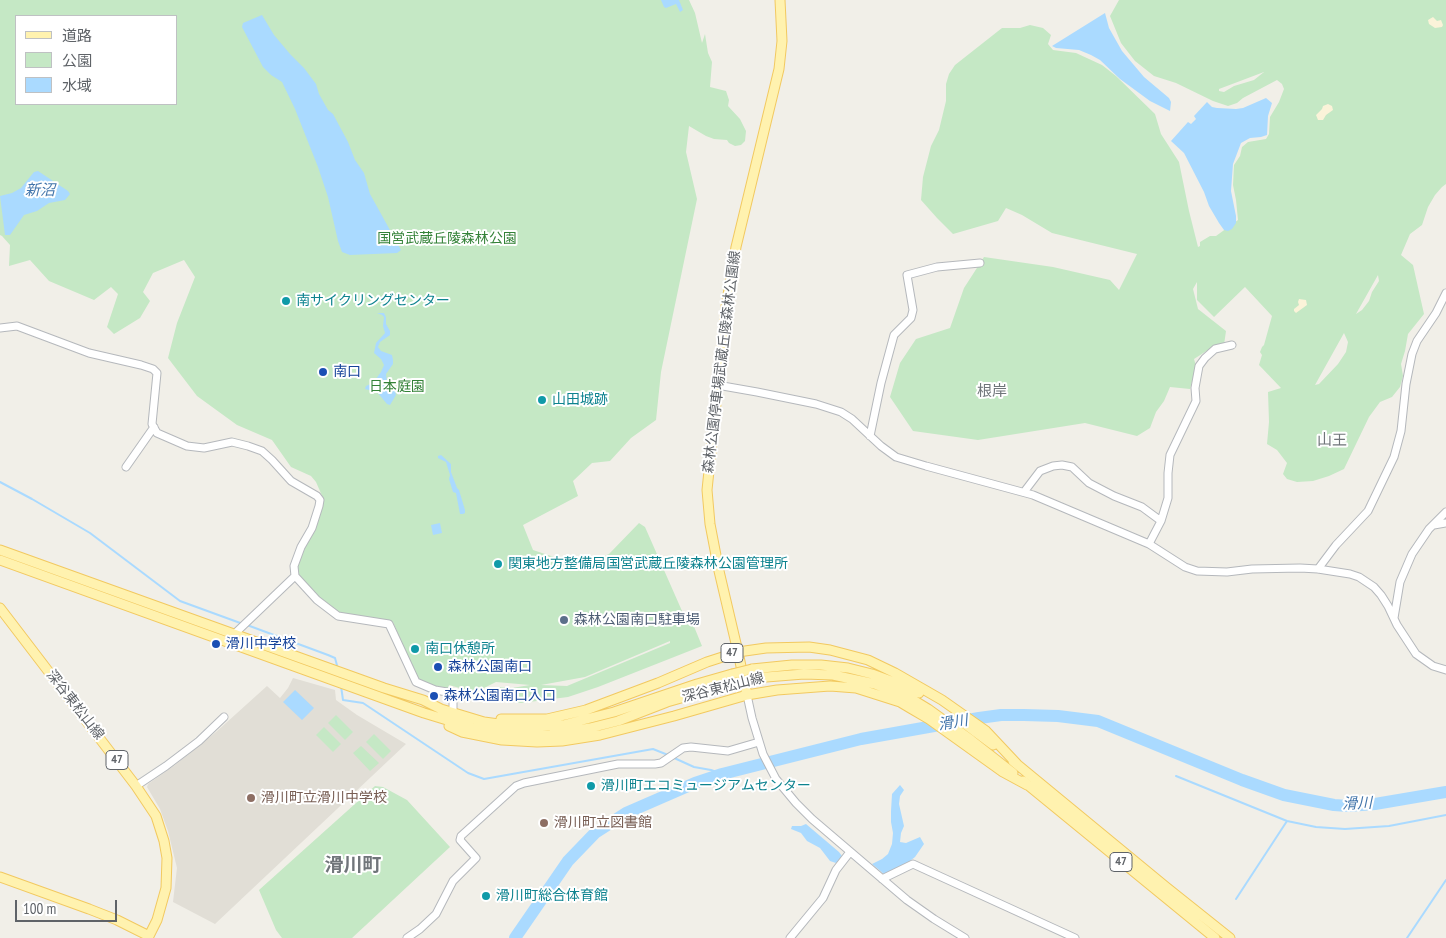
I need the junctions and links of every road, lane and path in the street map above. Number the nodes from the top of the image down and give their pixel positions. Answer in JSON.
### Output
{"nodes":[{"id":1,"x":780,"y":0,"type":"edge"},
{"id":2,"x":980,"y":263,"type":"dead end"},
{"id":3,"x":1446,"y":293,"type":"edge"},
{"id":4,"x":0,"y":328,"type":"edge"},
{"id":5,"x":1232,"y":345,"type":"dead end"},
{"id":6,"x":717,"y":386,"type":"junction"},
{"id":7,"x":154,"y":427,"type":"junction"},
{"id":8,"x":870,"y":436,"type":"junction"},
{"id":9,"x":126,"y":467,"type":"dead end"},
{"id":10,"x":1024,"y":492,"type":"junction"},
{"id":11,"x":1446,"y":512,"type":"edge"},
{"id":12,"x":1161,"y":521,"type":"junction"},
{"id":13,"x":1446,"y":523,"type":"edge"},
{"id":14,"x":1433,"y":525,"type":"junction"},
{"id":15,"x":1149,"y":544,"type":"junction"},
{"id":16,"x":0,"y":550,"type":"edge"},
{"id":17,"x":0,"y":560,"type":"edge"},
{"id":18,"x":1318,"y":569,"type":"junction"},
{"id":19,"x":295,"y":576,"type":"junction"},
{"id":20,"x":0,"y":608,"type":"edge"},
{"id":21,"x":1394,"y":618,"type":"junction"},
{"id":22,"x":234,"y":634,"type":"junction"},
{"id":23,"x":227,"y":642,"type":"junction"},
{"id":24,"x":738,"y":652,"type":"junction"},
{"id":25,"x":1446,"y":670,"type":"edge"},
{"id":26,"x":753,"y":674,"type":"junction"},
{"id":27,"x":733,"y":679,"type":"junction"},
{"id":28,"x":747,"y":695,"type":"junction"},
{"id":29,"x":424,"y":700,"type":"junction"},
{"id":30,"x":453,"y":709,"type":"junction"},
{"id":31,"x":424,"y":713,"type":"junction"},
{"id":32,"x":224,"y":717,"type":"dead end"},
{"id":33,"x":760,"y":746,"type":"junction"},
{"id":34,"x":1017,"y":764,"type":"junction"},
{"id":35,"x":1027,"y":785,"type":"junction"},
{"id":36,"x":136,"y":786,"type":"junction"},
{"id":37,"x":850,"y":852,"type":"junction"},
{"id":38,"x":0,"y":876,"type":"edge"},
{"id":39,"x":882,"y":879,"type":"junction"},
{"id":40,"x":150,"y":937,"type":"edge"},
{"id":41,"x":407,"y":938,"type":"edge"},
{"id":42,"x":790,"y":938,"type":"edge"},
{"id":43,"x":965,"y":938,"type":"edge"},
{"id":44,"x":1075,"y":938,"type":"edge"},
{"id":45,"x":1215,"y":938,"type":"edge"},
{"id":46,"x":1230,"y":938,"type":"edge"}],
"edges":[{"from":1,"to":6,"type":"main road","name":"森林公園停車場武蔵丘陵森林公園線"},
{"from":2,"to":8,"type":"street"},
{"from":3,"to":18,"type":"street"},
{"from":4,"to":7,"type":"street"},
{"from":5,"to":12,"type":"street"},
{"from":6,"to":8,"type":"street"},
{"from":6,"to":24,"type":"main road","name":"森林公園停車場武蔵丘陵森林公園線"},
{"from":7,"to":9,"type":"street"},
{"from":7,"to":19,"type":"street"},
{"from":8,"to":10,"type":"street"},
{"from":10,"to":12,"type":"street"},
{"from":10,"to":15,"type":"street"},
{"from":11,"to":14,"type":"street"},
{"from":12,"to":15,"type":"street"},
{"from":13,"to":14,"type":"street"},
{"from":14,"to":21,"type":"street"},
{"from":15,"to":18,"type":"street"},
{"from":16,"to":22,"type":"main road","name":"深谷東松山線","number":"47"},
{"from":17,"to":23,"type":"main road","name":"深谷東松山線","number":"47"},
{"from":18,"to":21,"type":"street"},
{"from":19,"to":22,"type":"street"},
{"from":19,"to":30,"type":"street"},
{"from":20,"to":36,"type":"main road","name":"深谷東松山線","number":"47"},
{"from":21,"to":25,"type":"street"},
{"from":22,"to":23,"type":"street"},
{"from":22,"to":29,"type":"main road","name":"深谷東松山線","number":"47"},
{"from":23,"to":31,"type":"main road","name":"深谷東松山線","number":"47"},
{"from":24,"to":28,"type":"main road","name":"森林公園停車場武蔵丘陵森林公園線"},
{"from":24,"to":30,"type":"main road","name":"深谷東松山線","number":"47"},
{"from":24,"to":34,"type":"main road","name":"深谷東松山線","number":"47"},
{"from":26,"to":27,"type":"main road","name":"深谷東松山線","number":"47","bridge":true},
{"from":26,"to":34,"type":"main road","name":"深谷東松山線","number":"47"},
{"from":26,"to":35,"type":"main road","name":"深谷東松山線","number":"47"},
{"from":27,"to":29,"type":"main road","name":"深谷東松山線","number":"47"},
{"from":27,"to":31,"type":"main road","name":"深谷東松山線","number":"47"},
{"from":28,"to":31,"type":"main road","name":"深谷東松山線","number":"47"},
{"from":28,"to":33,"type":"street"},
{"from":28,"to":35,"type":"main road","name":"深谷東松山線","number":"47"},
{"from":29,"to":30,"type":"main road","name":"深谷東松山線","number":"47"},
{"from":32,"to":36,"type":"street"},
{"from":33,"to":37,"type":"street"},
{"from":33,"to":41,"type":"street"},
{"from":34,"to":46,"type":"main road","name":"深谷東松山線","number":"47"},
{"from":35,"to":45,"type":"main road","name":"深谷東松山線","number":"47"},
{"from":36,"to":40,"type":"main road","name":"深谷東松山線","number":"47"},
{"from":37,"to":39,"type":"street"},
{"from":37,"to":42,"type":"street"},
{"from":38,"to":40,"type":"main road","name":"深谷東松山線","number":"47"},
{"from":39,"to":43,"type":"street"},
{"from":39,"to":44,"type":"street"}]}
